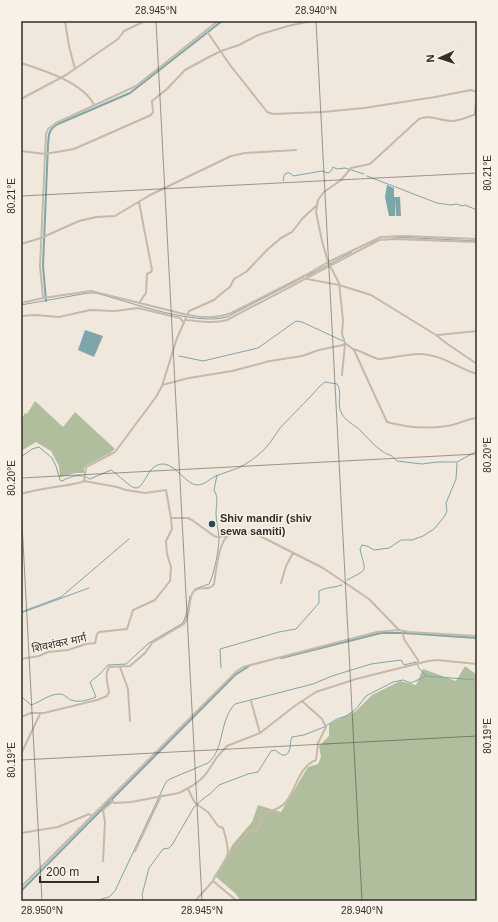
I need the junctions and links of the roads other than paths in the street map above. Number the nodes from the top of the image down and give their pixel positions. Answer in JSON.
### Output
{"nodes":[{"id":1,"x":65,"y":21,"type":"edge"},
{"id":2,"x":145,"y":21,"type":"edge"},
{"id":3,"x":218,"y":21,"type":"edge"},
{"id":4,"x":311,"y":21,"type":"edge"},
{"id":5,"x":206,"y":31,"type":"junction"},
{"id":6,"x":221,"y":51,"type":"junction"},
{"id":7,"x":21,"y":63,"type":"edge"},
{"id":8,"x":76,"y":69,"type":"junction"},
{"id":9,"x":60,"y":79,"type":"junction"},
{"id":10,"x":477,"y":84,"type":"edge"},
{"id":11,"x":477,"y":92,"type":"edge"},
{"id":12,"x":21,"y":99,"type":"edge"},
{"id":13,"x":94,"y":105,"type":"junction"},
{"id":14,"x":476,"y":114,"type":"edge"},
{"id":15,"x":296,"y":150,"type":"dead end"},
{"id":16,"x":21,"y":151,"type":"edge"},
{"id":17,"x":45,"y":154,"type":"junction"},
{"id":18,"x":139,"y":202,"type":"junction"},
{"id":19,"x":316,"y":205,"type":"junction"},
{"id":20,"x":41,"y":238,"type":"junction"},
{"id":21,"x":477,"y":239,"type":"edge"},
{"id":22,"x":477,"y":242,"type":"edge"},
{"id":23,"x":21,"y":244,"type":"edge"},
{"id":24,"x":328,"y":262,"type":"junction"},
{"id":25,"x":331,"y":266,"type":"junction"},
{"id":26,"x":306,"y":278,"type":"junction"},
{"id":27,"x":339,"y":285,"type":"junction"},
{"id":28,"x":43,"y":298,"type":"junction"},
{"id":29,"x":21,"y":303,"type":"edge"},
{"id":30,"x":139,"y":303,"type":"junction"},
{"id":31,"x":21,"y":316,"type":"edge"},
{"id":32,"x":187,"y":317,"type":"junction"},
{"id":33,"x":184,"y":323,"type":"junction"},
{"id":34,"x":477,"y":331,"type":"edge"},
{"id":35,"x":436,"y":335,"type":"junction"},
{"id":36,"x":345,"y":343,"type":"junction"},
{"id":37,"x":353,"y":349,"type":"junction"},
{"id":38,"x":477,"y":364,"type":"edge"},
{"id":39,"x":477,"y":374,"type":"edge"},
{"id":40,"x":342,"y":375,"type":"dead end"},
{"id":41,"x":162,"y":385,"type":"junction"},
{"id":42,"x":477,"y":418,"type":"edge"},
{"id":43,"x":84,"y":480,"type":"junction"},
{"id":44,"x":21,"y":494,"type":"edge"},
{"id":45,"x":171,"y":518,"type":"junction"},
{"id":46,"x":230,"y":535,"type":"junction"},
{"id":47,"x":293,"y":553,"type":"junction"},
{"id":48,"x":281,"y":583,"type":"dead end"},
{"id":49,"x":399,"y":630,"type":"junction"},
{"id":50,"x":403,"y":633,"type":"junction"},
{"id":51,"x":477,"y":636,"type":"edge"},
{"id":52,"x":21,"y":659,"type":"edge"},
{"id":53,"x":418,"y":663,"type":"junction"},
{"id":54,"x":477,"y":664,"type":"edge"},
{"id":55,"x":120,"y":667,"type":"junction"},
{"id":56,"x":251,"y":701,"type":"dead end"},
{"id":57,"x":302,"y":701,"type":"junction"},
{"id":58,"x":40,"y":714,"type":"junction"},
{"id":59,"x":21,"y":717,"type":"edge"},
{"id":60,"x":130,"y":722,"type":"dead end"},
{"id":61,"x":260,"y":732,"type":"junction"},
{"id":62,"x":21,"y":754,"type":"edge"},
{"id":63,"x":188,"y":789,"type":"junction"},
{"id":64,"x":159,"y":796,"type":"junction"},
{"id":65,"x":111,"y":800,"type":"junction"},
{"id":66,"x":92,"y":816,"type":"junction"},
{"id":67,"x":21,"y":833,"type":"edge"},
{"id":68,"x":135,"y":851,"type":"dead end"},
{"id":69,"x":227,"y":856,"type":"junction"},
{"id":70,"x":103,"y":861,"type":"dead end"},
{"id":71,"x":213,"y":881,"type":"junction"},
{"id":72,"x":21,"y":887,"type":"edge"},
{"id":73,"x":195,"y":901,"type":"edge"},
{"id":74,"x":236,"y":901,"type":"edge"}],
"edges":[{"from":1,"to":8,"type":"street"},
{"from":2,"to":8,"type":"street"},
{"from":3,"to":5,"type":"street"},
{"from":4,"to":6,"type":"street"},
{"from":5,"to":6,"type":"street"},
{"from":5,"to":13,"type":"street"},
{"from":6,"to":11,"type":"street"},
{"from":6,"to":17,"type":"street"},
{"from":7,"to":9,"type":"street"},
{"from":8,"to":9,"type":"street"},
{"from":9,"to":12,"type":"street"},
{"from":9,"to":13,"type":"street"},
{"from":10,"to":11,"type":"street"},
{"from":11,"to":14,"type":"street"},
{"from":13,"to":17,"type":"street"},
{"from":14,"to":19,"type":"street"},
{"from":15,"to":18,"type":"street"},
{"from":16,"to":17,"type":"street"},
{"from":17,"to":20,"type":"street"},
{"from":18,"to":20,"type":"street"},
{"from":18,"to":30,"type":"street"},
{"from":19,"to":24,"type":"street"},
{"from":19,"to":32,"type":"street"},
{"from":20,"to":23,"type":"street"},
{"from":20,"to":28,"type":"street"},
{"from":21,"to":24,"type":"street"},
{"from":22,"to":25,"type":"street"},
{"from":24,"to":25,"type":"street"},
{"from":24,"to":32,"type":"street"},
{"from":25,"to":26,"type":"street"},
{"from":25,"to":27,"type":"street"},
{"from":26,"to":27,"type":"street"},
{"from":26,"to":32,"type":"street"},
{"from":27,"to":35,"type":"street"},
{"from":27,"to":36,"type":"street"},
{"from":28,"to":29,"type":"street"},
{"from":28,"to":30,"type":"street"},
{"from":30,"to":32,"type":"street"},
{"from":31,"to":33,"type":"street"},
{"from":32,"to":33,"type":"street"},
{"from":33,"to":41,"type":"street"},
{"from":34,"to":35,"type":"street"},
{"from":35,"to":38,"type":"street"},
{"from":36,"to":37,"type":"street"},
{"from":36,"to":40,"type":"street"},
{"from":36,"to":41,"type":"street"},
{"from":37,"to":39,"type":"street"},
{"from":37,"to":42,"type":"street"},
{"from":41,"to":43,"type":"street"},
{"from":43,"to":44,"type":"street"},
{"from":43,"to":45,"type":"street"},
{"from":45,"to":46,"type":"street"},
{"from":45,"to":52,"type":"street","name":"शिवशंकर मार्ग"},
{"from":46,"to":47,"type":"street"},
{"from":46,"to":55,"type":"street"},
{"from":47,"to":48,"type":"street"},
{"from":47,"to":49,"type":"street"},
{"from":49,"to":50,"type":"street"},
{"from":49,"to":65,"type":"street"},
{"from":50,"to":51,"type":"street"},
{"from":50,"to":53,"type":"street"},
{"from":53,"to":54,"type":"street"},
{"from":53,"to":57,"type":"street"},
{"from":55,"to":58,"type":"street"},
{"from":55,"to":60,"type":"street"},
{"from":56,"to":61,"type":"street"},
{"from":57,"to":61,"type":"street"},
{"from":57,"to":69,"type":"street"},
{"from":58,"to":59,"type":"street"},
{"from":58,"to":62,"type":"street"},
{"from":61,"to":63,"type":"street"},
{"from":63,"to":64,"type":"street"},
{"from":63,"to":69,"type":"street"},
{"from":64,"to":65,"type":"street"},
{"from":64,"to":68,"type":"street"},
{"from":65,"to":66,"type":"street"},
{"from":65,"to":70,"type":"street"},
{"from":66,"to":67,"type":"street"},
{"from":66,"to":72,"type":"street"},
{"from":69,"to":71,"type":"street"},
{"from":71,"to":73,"type":"street"},
{"from":71,"to":74,"type":"street"}]}
